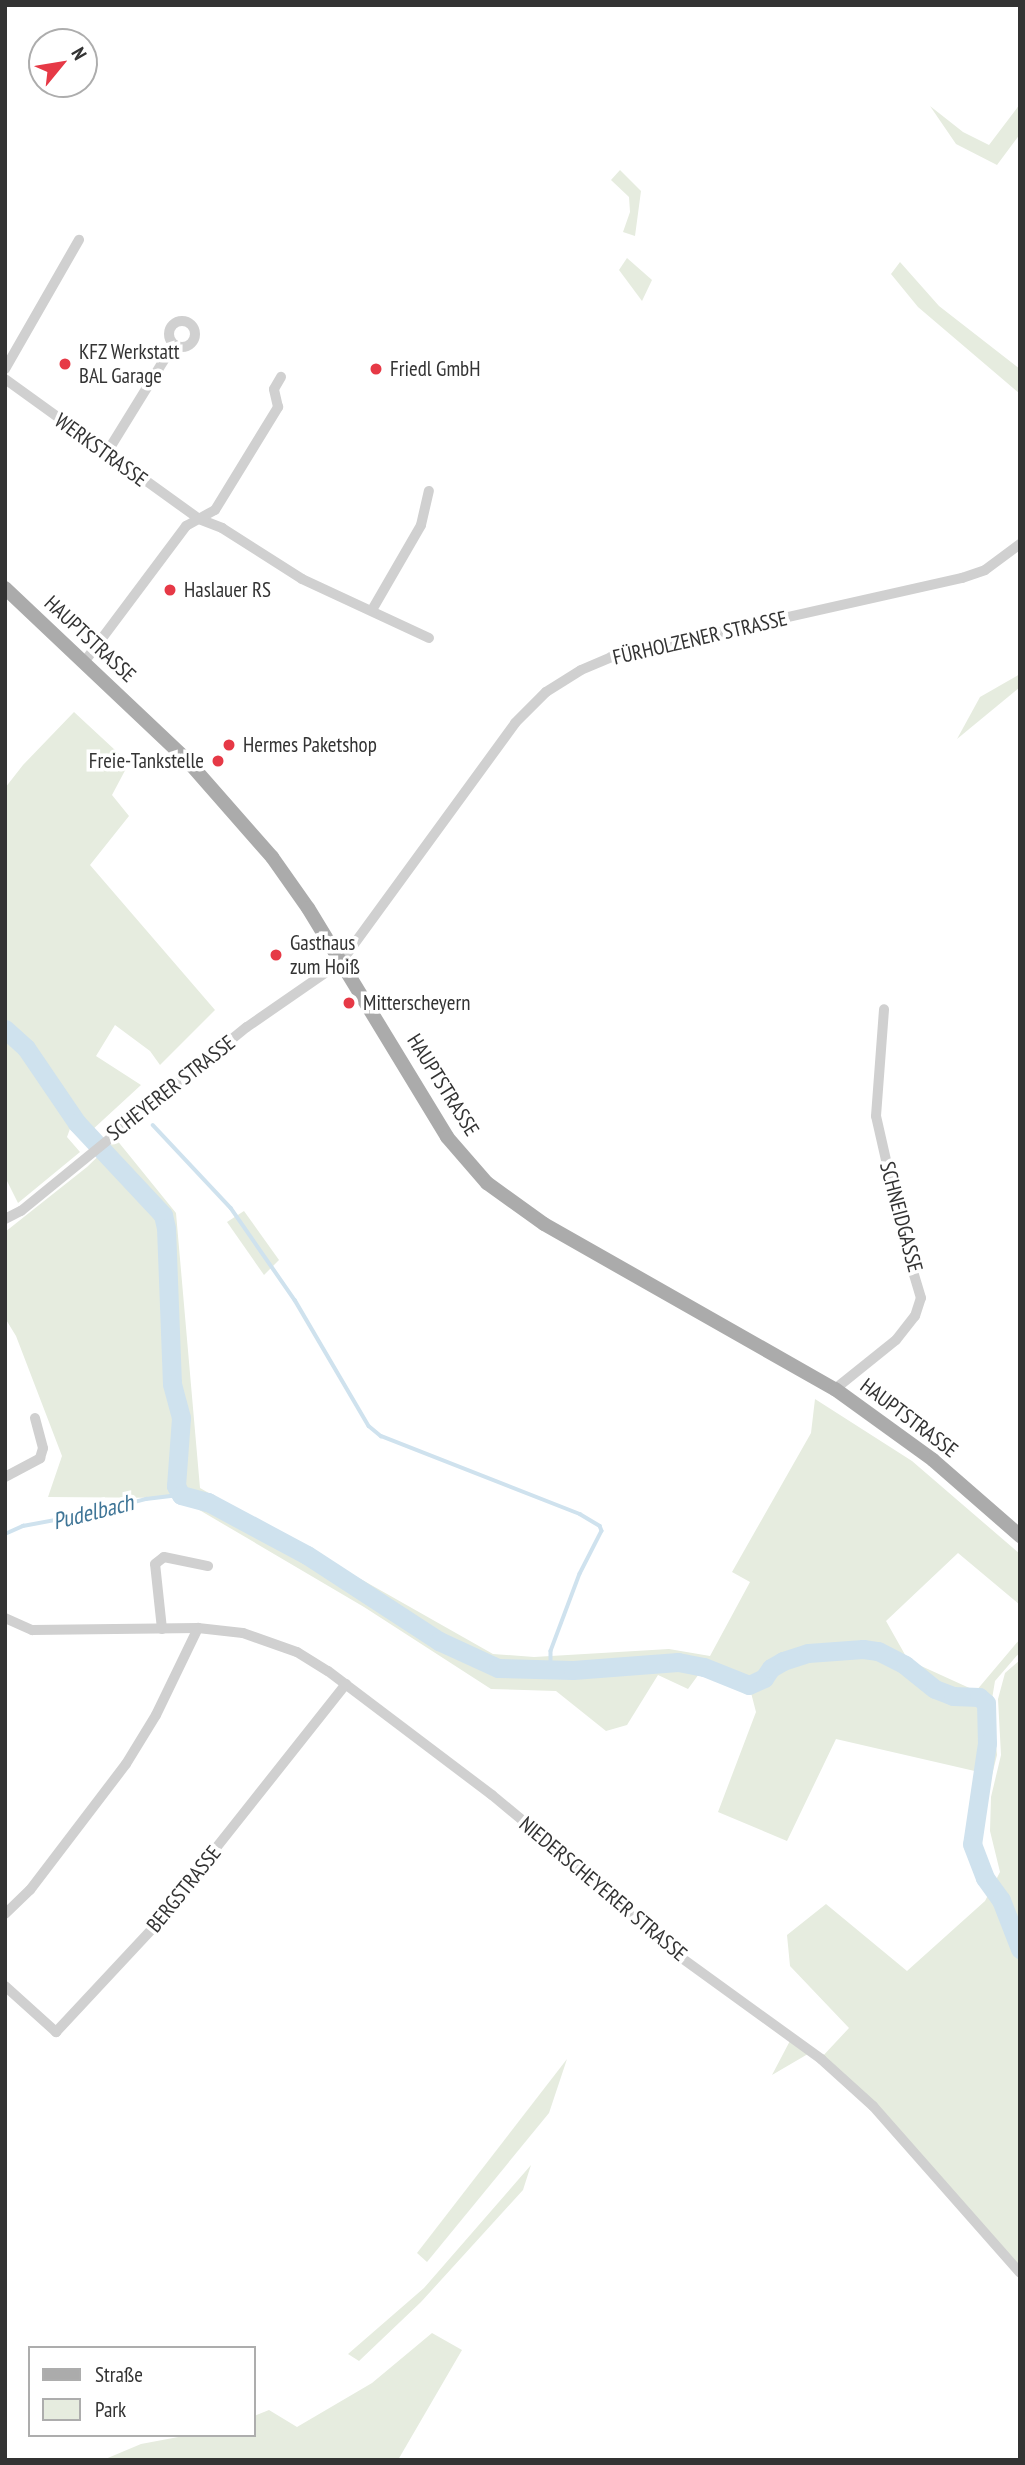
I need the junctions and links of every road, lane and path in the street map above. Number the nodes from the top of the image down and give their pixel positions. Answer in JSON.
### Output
{"nodes":[{"id":1,"x":79,"y":240,"type":"dead end"},
{"id":2,"x":174,"y":344,"type":"dead end"},
{"id":3,"x":5,"y":369,"type":"edge"},
{"id":4,"x":281,"y":377,"type":"dead end"},
{"id":5,"x":5,"y":379,"type":"edge"},
{"id":6,"x":106,"y":454,"type":"junction"},
{"id":7,"x":429,"y":491,"type":"dead end"},
{"id":8,"x":199,"y":519,"type":"junction"},
{"id":9,"x":1020,"y":544,"type":"edge"},
{"id":10,"x":5,"y":588,"type":"edge"},
{"id":11,"x":372,"y":610,"type":"junction"},
{"id":12,"x":429,"y":638,"type":"dead end"},
{"id":13,"x":85,"y":661,"type":"junction"},
{"id":14,"x":341,"y":962,"type":"junction"},
{"id":15,"x":884,"y":1009,"type":"dead end"},
{"id":16,"x":5,"y":1219,"type":"edge"},
{"id":17,"x":835,"y":1389,"type":"junction"},
{"id":18,"x":35,"y":1418,"type":"dead end"},
{"id":19,"x":5,"y":1477,"type":"edge"},
{"id":20,"x":1020,"y":1536,"type":"edge"},
{"id":21,"x":208,"y":1566,"type":"dead end"},
{"id":22,"x":5,"y":1618,"type":"edge"},
{"id":23,"x":198,"y":1628,"type":"junction"},
{"id":24,"x":162,"y":1629,"type":"junction"},
{"id":25,"x":346,"y":1684,"type":"junction"},
{"id":26,"x":5,"y":1914,"type":"edge"},
{"id":27,"x":5,"y":1986,"type":"edge"},
{"id":28,"x":1020,"y":2273,"type":"edge"}],
"edges":[{"from":1,"to":3,"type":"street"},
{"from":2,"to":6,"type":"street"},
{"from":4,"to":8,"type":"street"},
{"from":5,"to":6,"type":"street","name":"WERKSTRASSE"},
{"from":6,"to":8,"type":"street","name":"WERKSTRASSE"},
{"from":7,"to":11,"type":"street"},
{"from":8,"to":11,"type":"street","name":"WERKSTRASSE"},
{"from":8,"to":13,"type":"street"},
{"from":9,"to":14,"type":"street","name":"FÜRHOLZENER STRASSE"},
{"from":10,"to":13,"type":"main road","name":"HAUPTSTRASSE"},
{"from":11,"to":12,"type":"street","name":"WERKSTRASSE"},
{"from":13,"to":14,"type":"main road","name":"HAUPTSTRASSE"},
{"from":14,"to":16,"type":"street","name":"SCHEYERER STRASSE"},
{"from":14,"to":17,"type":"main road","name":"HAUPTSTRASSE"},
{"from":15,"to":17,"type":"street","name":"SCHNEIDGASSE"},
{"from":17,"to":20,"type":"main road","name":"HAUPTSTRASSE"},
{"from":18,"to":19,"type":"street"},
{"from":21,"to":24,"type":"street"},
{"from":22,"to":24,"type":"street","name":"NIEDERSCHEYERER STRASSE"},
{"from":23,"to":24,"type":"street","name":"NIEDERSCHEYERER STRASSE"},
{"from":23,"to":25,"type":"street","name":"NIEDERSCHEYERER STRASSE"},
{"from":23,"to":26,"type":"street"},
{"from":25,"to":27,"type":"street","name":"BERGSTRASSE"},
{"from":25,"to":28,"type":"street","name":"NIEDERSCHEYERER STRASSE"}]}
